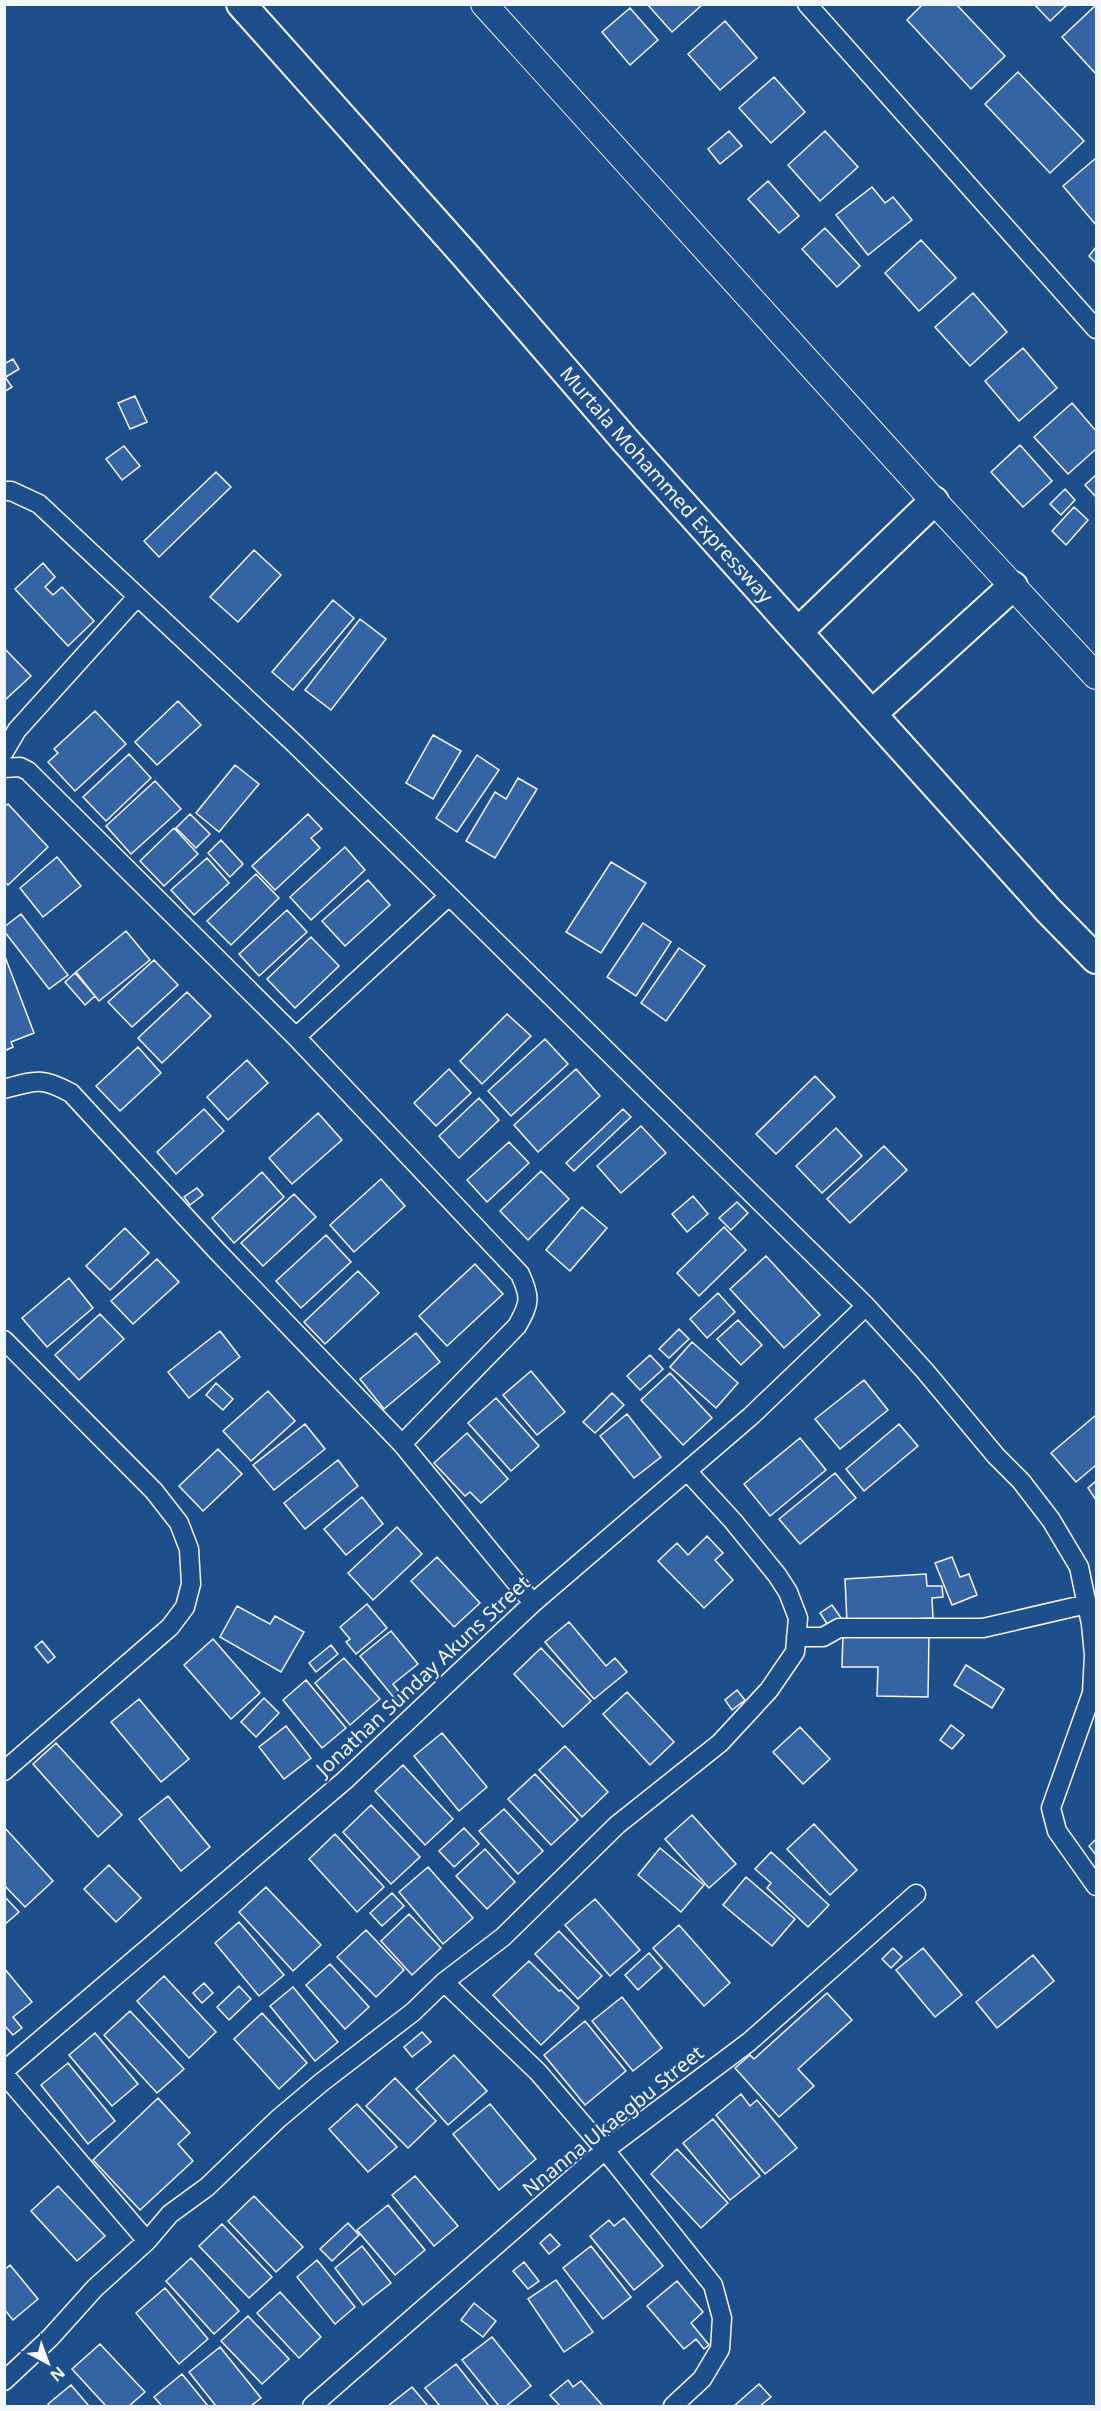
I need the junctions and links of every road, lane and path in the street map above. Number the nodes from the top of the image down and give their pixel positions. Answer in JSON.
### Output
{"nodes":[{"id":1,"x":241,"y":4,"type":"edge"},
{"id":2,"x":484,"y":4,"type":"edge"},
{"id":3,"x":807,"y":4,"type":"edge"},
{"id":4,"x":1096,"y":329,"type":"edge"},
{"id":5,"x":4,"y":491,"type":"edge"},
{"id":6,"x":934,"y":501,"type":"junction"},
{"id":7,"x":1013,"y":586,"type":"junction"},
{"id":8,"x":137,"y":597,"type":"junction"},
{"id":9,"x":798,"y":632,"type":"junction"},
{"id":10,"x":1096,"y":676,"type":"edge"},
{"id":11,"x":872,"y":714,"type":"junction"},
{"id":12,"x":4,"y":752,"type":"edge"},
{"id":13,"x":4,"y":768,"type":"edge"},
{"id":14,"x":449,"y":896,"type":"junction"},
{"id":15,"x":1096,"y":959,"type":"edge"},
{"id":16,"x":296,"y":1038,"type":"junction"},
{"id":17,"x":4,"y":1089,"type":"edge"},
{"id":18,"x":866,"y":1306,"type":"junction"},
{"id":19,"x":4,"y":1340,"type":"edge"},
{"id":20,"x":402,"y":1444,"type":"junction"},
{"id":21,"x":688,"y":1472,"type":"junction"},
{"id":22,"x":533,"y":1603,"type":"junction"},
{"id":23,"x":1087,"y":1604,"type":"junction"},
{"id":24,"x":796,"y":1637,"type":"junction"},
{"id":25,"x":4,"y":1771,"type":"edge"},
{"id":26,"x":1096,"y":1886,"type":"edge"},
{"id":27,"x":916,"y":1894,"type":"dead end"},
{"id":28,"x":444,"y":1982,"type":"junction"},
{"id":29,"x":4,"y":2072,"type":"edge"},
{"id":30,"x":605,"y":2150,"type":"junction"},
{"id":31,"x":147,"y":2241,"type":"junction"},
{"id":32,"x":4,"y":2381,"type":"edge"},
{"id":33,"x":312,"y":2406,"type":"edge"},
{"id":34,"x":673,"y":2406,"type":"edge"}],
"edges":[{"from":1,"to":9,"type":"main road","name":"Murtala Mohammed Expressway"},
{"from":2,"to":6,"type":"main road"},
{"from":3,"to":4,"type":"street"},
{"from":5,"to":8,"type":"street"},
{"from":6,"to":7,"type":"main road"},
{"from":6,"to":9,"type":"main road"},
{"from":7,"to":10,"type":"main road"},
{"from":7,"to":11,"type":"main road"},
{"from":8,"to":12,"type":"street"},
{"from":8,"to":14,"type":"street"},
{"from":9,"to":11,"type":"main road","name":"Murtala Mohammed Expressway"},
{"from":11,"to":15,"type":"main road","name":"Murtala Mohammed Expressway"},
{"from":13,"to":16,"type":"street"},
{"from":14,"to":16,"type":"street"},
{"from":14,"to":18,"type":"street"},
{"from":16,"to":20,"type":"street"},
{"from":17,"to":20,"type":"street"},
{"from":18,"to":21,"type":"street","name":"Jonathan Sunday Akuns Street"},
{"from":18,"to":23,"type":"street"},
{"from":19,"to":25,"type":"street"},
{"from":20,"to":22,"type":"street"},
{"from":21,"to":22,"type":"street","name":"Jonathan Sunday Akuns Street"},
{"from":21,"to":24,"type":"street"},
{"from":22,"to":29,"type":"street","name":"Jonathan Sunday Akuns Street"},
{"from":23,"to":24,"type":"street"},
{"from":23,"to":26,"type":"street"},
{"from":24,"to":28,"type":"street"},
{"from":27,"to":30,"type":"street","name":"Nnanna Ukaegbu Street"},
{"from":28,"to":30,"type":"street"},
{"from":28,"to":31,"type":"street"},
{"from":29,"to":31,"type":"street"},
{"from":30,"to":33,"type":"street","name":"Nnanna Ukaegbu Street"},
{"from":30,"to":34,"type":"street"},
{"from":31,"to":32,"type":"street"}]}
